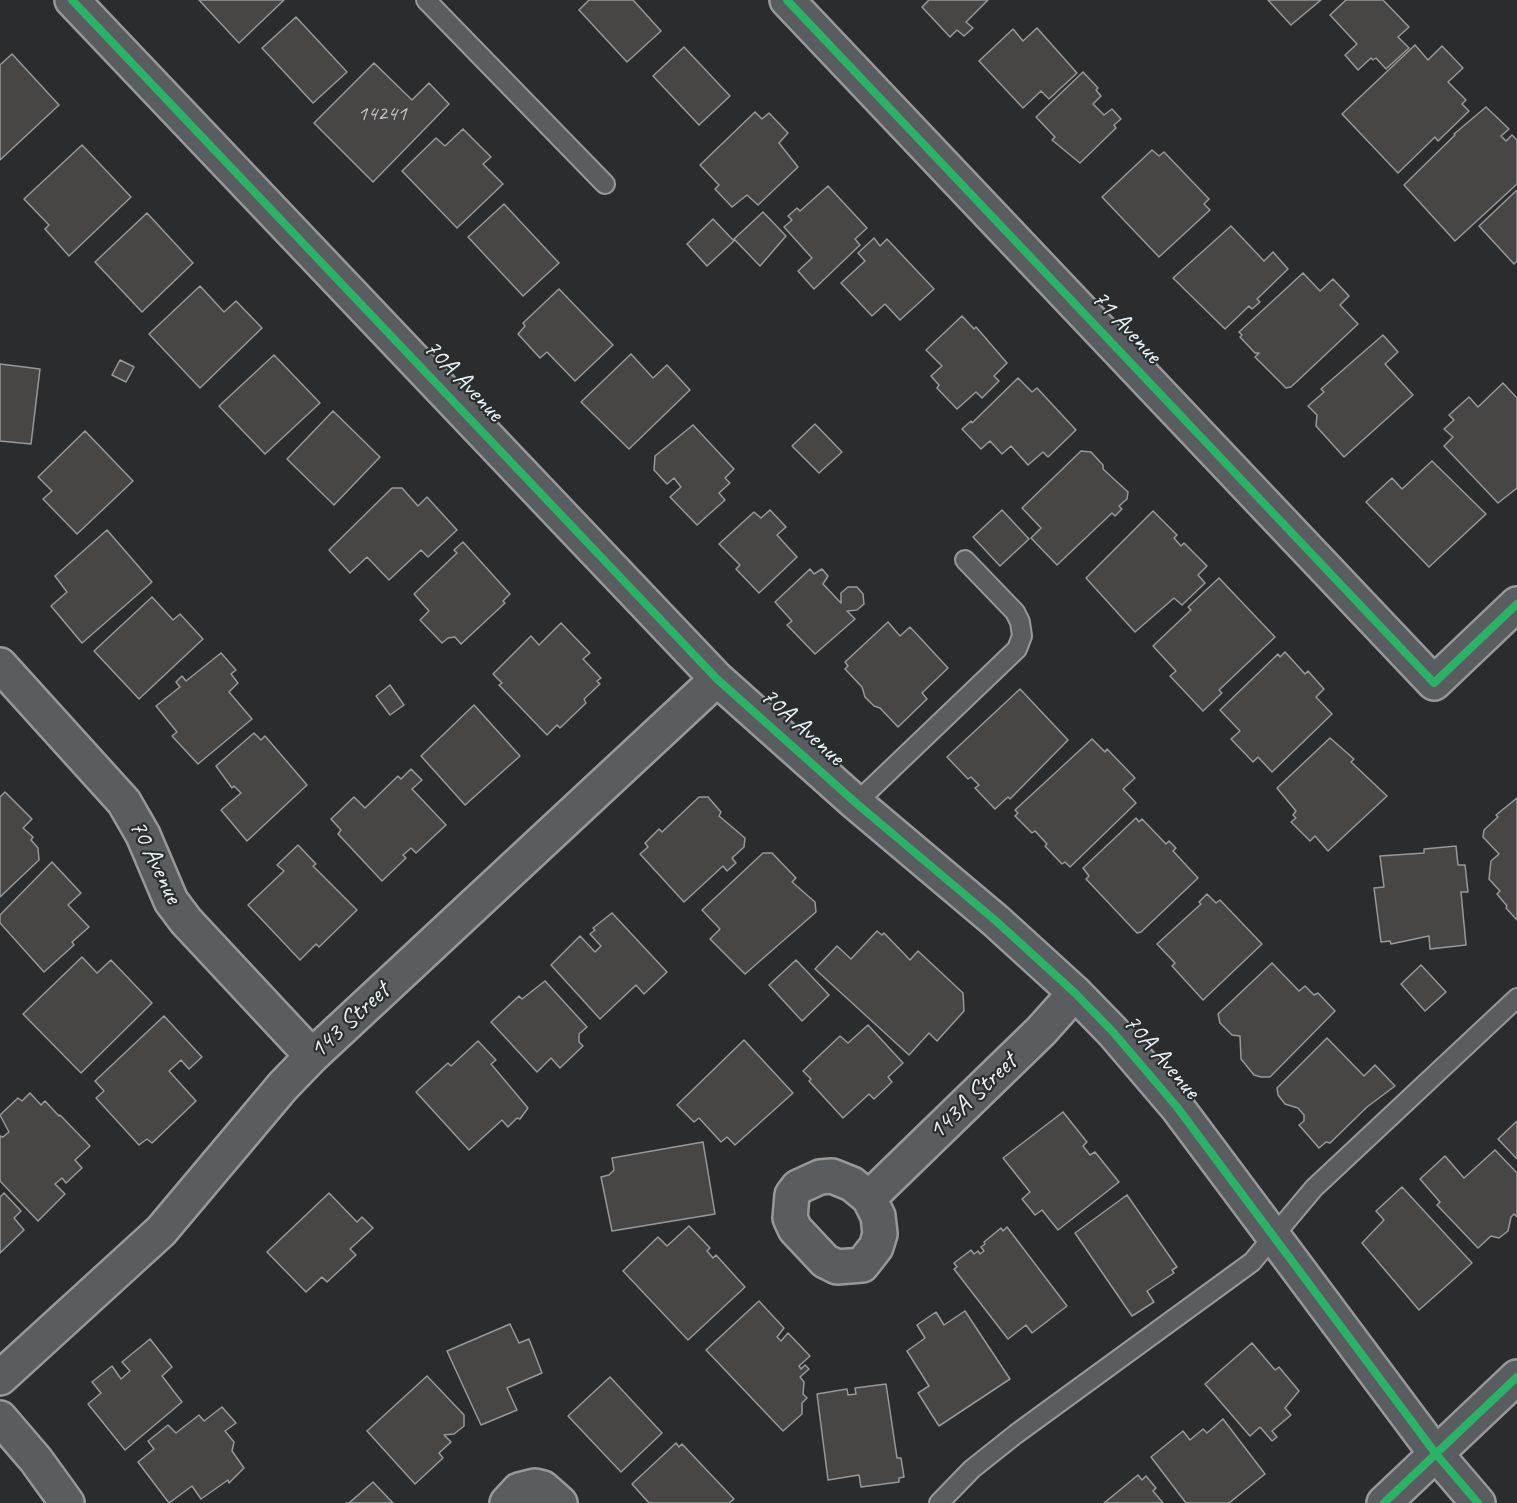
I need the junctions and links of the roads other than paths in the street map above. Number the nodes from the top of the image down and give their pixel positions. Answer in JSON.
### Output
{"nodes":[{"id":1,"x":72,"y":0,"type":"edge"},
{"id":2,"x":426,"y":0,"type":"edge"},
{"id":3,"x":787,"y":0,"type":"edge"},
{"id":4,"x":605,"y":184,"type":"dead end"},
{"id":5,"x":965,"y":560,"type":"dead end"},
{"id":6,"x":1517,"y":604,"type":"edge"},
{"id":7,"x":0,"y":665,"type":"edge"},
{"id":8,"x":717,"y":679,"type":"junction"},
{"id":9,"x":856,"y":803,"type":"junction"},
{"id":10,"x":1075,"y":993,"type":"junction"},
{"id":11,"x":1517,"y":998,"type":"edge"},
{"id":12,"x":312,"y":1056,"type":"junction"},
{"id":13,"x":869,"y":1198,"type":"dead end"},
{"id":14,"x":1273,"y":1236,"type":"junction"},
{"id":15,"x":1517,"y":1377,"type":"edge"},
{"id":16,"x":0,"y":1378,"type":"edge"},
{"id":17,"x":0,"y":1418,"type":"edge"},
{"id":18,"x":1436,"y":1454,"type":"junction"},
{"id":19,"x":67,"y":1503,"type":"edge"},
{"id":20,"x":507,"y":1503,"type":"edge"},
{"id":21,"x":561,"y":1503,"type":"edge"},
{"id":22,"x":939,"y":1503,"type":"edge"},
{"id":23,"x":1384,"y":1503,"type":"edge"},
{"id":24,"x":1478,"y":1503,"type":"edge"}],
"edges":[{"from":1,"to":8,"type":"street","name":"70A Avenue"},
{"from":2,"to":4,"type":"lane"},
{"from":3,"to":6,"type":"street","name":"71 Avenue"},
{"from":5,"to":9,"type":"lane"},
{"from":7,"to":12,"type":"street","name":"70 Avenue"},
{"from":8,"to":9,"type":"street","name":"70A Avenue"},
{"from":8,"to":12,"type":"street","name":"143 Street"},
{"from":9,"to":10,"type":"street","name":"70A Avenue"},
{"from":10,"to":13,"type":"street","name":"143A Street"},
{"from":10,"to":14,"type":"street","name":"70A Avenue"},
{"from":11,"to":14,"type":"lane"},
{"from":12,"to":16,"type":"street","name":"143 Street"},
{"from":14,"to":18,"type":"street","name":"70A Avenue"},
{"from":14,"to":22,"type":"lane"},
{"from":15,"to":18,"type":"street"},
{"from":17,"to":19,"type":"street"},
{"from":18,"to":23,"type":"street"},
{"from":18,"to":24,"type":"street","name":"70A Avenue"},
{"from":20,"to":21,"type":"street"}]}
